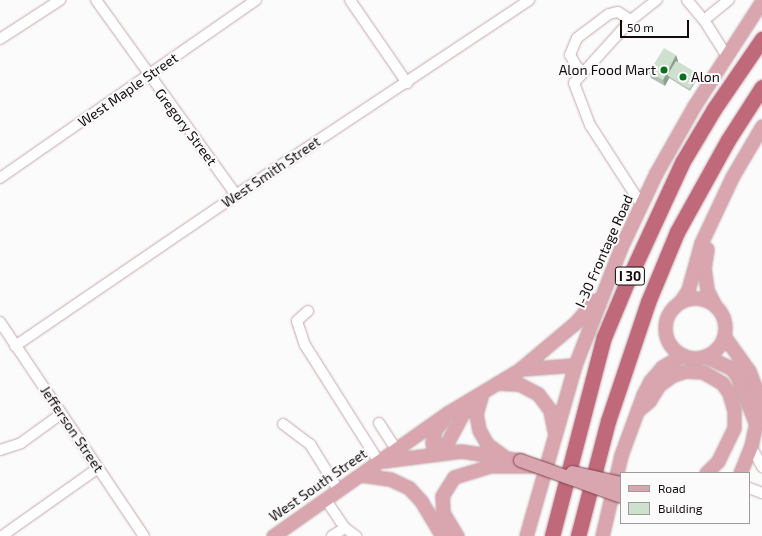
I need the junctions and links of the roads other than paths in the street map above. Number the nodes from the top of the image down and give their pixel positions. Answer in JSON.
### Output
{"nodes":[{"id":1,"x":60,"y":0,"type":"edge"},
{"id":2,"x":96,"y":0,"type":"edge"},
{"id":3,"x":256,"y":0,"type":"edge"},
{"id":4,"x":350,"y":0,"type":"edge"},
{"id":5,"x":657,"y":0,"type":"edge"},
{"id":6,"x":688,"y":0,"type":"edge"},
{"id":7,"x":729,"y":0,"type":"edge"},
{"id":8,"x":527,"y":1,"type":"edge"},
{"id":9,"x":762,"y":1,"type":"edge"},
{"id":10,"x":631,"y":20,"type":"junction"},
{"id":11,"x":704,"y":20,"type":"junction"},
{"id":12,"x":0,"y":39,"type":"edge"},
{"id":13,"x":762,"y":39,"type":"edge"},
{"id":14,"x":726,"y":55,"type":"junction"},
{"id":15,"x":583,"y":72,"type":"junction"},
{"id":16,"x":149,"y":76,"type":"junction"},
{"id":17,"x":407,"y":83,"type":"junction"},
{"id":18,"x":762,"y":87,"type":"edge"},
{"id":19,"x":762,"y":126,"type":"edge"},
{"id":20,"x":0,"y":178,"type":"edge"},
{"id":21,"x":236,"y":195,"type":"junction"},
{"id":22,"x":641,"y":204,"type":"junction"},
{"id":23,"x":705,"y":237,"type":"junction"},
{"id":24,"x":600,"y":294,"type":"junction"},
{"id":25,"x":680,"y":302,"type":"junction"},
{"id":26,"x":714,"y":304,"type":"junction"},
{"id":27,"x":308,"y":311,"type":"dead end"},
{"id":28,"x":0,"y":322,"type":"edge"},
{"id":29,"x":724,"y":336,"type":"junction"},
{"id":30,"x":15,"y":346,"type":"junction"},
{"id":31,"x":683,"y":355,"type":"junction"},
{"id":32,"x":705,"y":356,"type":"junction"},
{"id":33,"x":575,"y":364,"type":"junction"},
{"id":34,"x":519,"y":370,"type":"junction"},
{"id":35,"x":497,"y":384,"type":"junction"},
{"id":36,"x":482,"y":393,"type":"junction"},
{"id":37,"x":470,"y":399,"type":"junction"},
{"id":38,"x":637,"y":411,"type":"junction"},
{"id":39,"x":449,"y":412,"type":"junction"},
{"id":40,"x":61,"y":414,"type":"junction"},
{"id":41,"x":755,"y":422,"type":"junction"},
{"id":42,"x":379,"y":423,"type":"dead end"},
{"id":43,"x":283,"y":424,"type":"dead end"},
{"id":44,"x":554,"y":435,"type":"junction"},
{"id":45,"x":751,"y":446,"type":"junction"},
{"id":46,"x":396,"y":449,"type":"junction"},
{"id":47,"x":0,"y":450,"type":"edge"},
{"id":48,"x":436,"y":453,"type":"junction"},
{"id":49,"x":504,"y":456,"type":"junction"},
{"id":50,"x":380,"y":462,"type":"junction"},
{"id":51,"x":536,"y":466,"type":"junction"},
{"id":52,"x":762,"y":467,"type":"edge"},
{"id":53,"x":98,"y":468,"type":"junction"},
{"id":54,"x":707,"y":472,"type":"edge"},
{"id":55,"x":740,"y":472,"type":"edge"},
{"id":56,"x":560,"y":474,"type":"junction"},
{"id":57,"x":361,"y":475,"type":"junction"},
{"id":58,"x":620,"y":483,"type":"edge"},
{"id":59,"x":750,"y":488,"type":"edge"},
{"id":60,"x":339,"y":492,"type":"junction"},
{"id":61,"x":762,"y":493,"type":"edge"},
{"id":62,"x":620,"y":496,"type":"edge"},
{"id":63,"x":326,"y":500,"type":"junction"},
{"id":64,"x":345,"y":528,"type":"junction"},
{"id":65,"x":528,"y":530,"type":"edge"},
{"id":66,"x":2,"y":532,"type":"edge"},
{"id":67,"x":275,"y":535,"type":"edge"},
{"id":68,"x":144,"y":536,"type":"edge"},
{"id":69,"x":332,"y":536,"type":"edge"},
{"id":70,"x":356,"y":536,"type":"edge"},
{"id":71,"x":442,"y":536,"type":"edge"},
{"id":72,"x":457,"y":536,"type":"edge"},
{"id":73,"x":519,"y":536,"type":"edge"},
{"id":74,"x":552,"y":536,"type":"edge"},
{"id":75,"x":578,"y":536,"type":"edge"},
{"id":76,"x":602,"y":536,"type":"edge"}],
"edges":[{"from":1,"to":12,"type":"street"},
{"from":2,"to":16,"type":"street","name":"Gregory Street"},
{"from":3,"to":16,"type":"street","name":"West Maple Street"},
{"from":4,"to":17,"type":"street"},
{"from":5,"to":10,"type":"street"},
{"from":6,"to":11,"type":"street"},
{"from":7,"to":11,"type":"street"},
{"from":8,"to":17,"type":"street","name":"West Smith Street"},
{"from":9,"to":14,"type":"main road","name":"I-30 Frontage Road"},
{"from":10,"to":15,"type":"street"},
{"from":10,"to":15,"type":"street"},
{"from":11,"to":14,"type":"street"},
{"from":13,"to":74,"type":"highway","number":"I 30"},
{"from":14,"to":22,"type":"main road","name":"I-30 Frontage Road"},
{"from":15,"to":22,"type":"street"},
{"from":16,"to":20,"type":"street","name":"West Maple Street"},
{"from":16,"to":21,"type":"street","name":"Gregory Street"},
{"from":17,"to":21,"type":"street","name":"West Smith Street"},
{"from":18,"to":75,"type":"highway","number":"I 30"},
{"from":19,"to":23,"type":"main road"},
{"from":21,"to":30,"type":"street","name":"West Smith Street"},
{"from":22,"to":24,"type":"main road","name":"I-30 Frontage Road"},
{"from":23,"to":25,"type":"main road"},
{"from":23,"to":26,"type":"main road"},
{"from":24,"to":33,"type":"main road","name":"I-30 Frontage Road"},
{"from":24,"to":34,"type":"main road","name":"West South Street"},
{"from":25,"to":26,"type":"main road"},
{"from":25,"to":31,"type":"main road"},
{"from":26,"to":29,"type":"main road"},
{"from":27,"to":50,"type":"street"},
{"from":28,"to":30,"type":"street","name":"Jefferson Street"},
{"from":29,"to":32,"type":"main road"},
{"from":29,"to":41,"type":"main road"},
{"from":30,"to":40,"type":"street","name":"Jefferson Street"},
{"from":31,"to":32,"type":"main road"},
{"from":31,"to":38,"type":"main road"},
{"from":32,"to":41,"type":"main road"},
{"from":33,"to":34,"type":"main road","name":"West South Street"},
{"from":33,"to":44,"type":"main road","name":"I-30 Frontage Road"},
{"from":34,"to":35,"type":"main road","name":"West South Street"},
{"from":35,"to":36,"type":"main road","name":"West South Street"},
{"from":35,"to":44,"type":"main road"},
{"from":36,"to":37,"type":"main road","name":"West South Street"},
{"from":36,"to":49,"type":"main road"},
{"from":37,"to":39,"type":"main road","name":"West South Street"},
{"from":37,"to":48,"type":"main road"},
{"from":38,"to":54,"type":"main road"},
{"from":38,"to":76,"type":"main road"},
{"from":39,"to":46,"type":"main road","name":"West South Street"},
{"from":39,"to":48,"type":"main road"},
{"from":40,"to":47,"type":"street"},
{"from":40,"to":53,"type":"street","name":"Jefferson Street"},
{"from":41,"to":45,"type":"main road"},
{"from":42,"to":46,"type":"street"},
{"from":43,"to":60,"type":"street"},
{"from":44,"to":65,"type":"main road","name":"I-30 Frontage Road"},
{"from":45,"to":52,"type":"street"},
{"from":45,"to":55,"type":"main road"},
{"from":46,"to":50,"type":"main road","name":"West South Street"},
{"from":48,"to":49,"type":"main road","name":"West South Street"},
{"from":48,"to":50,"type":"main road","name":"West South Street"},
{"from":49,"to":51,"type":"main road","name":"West South Street","bridge":true},
{"from":50,"to":57,"type":"main road","name":"West South Street"},
{"from":51,"to":56,"type":"main road","name":"West South Street","bridge":true},
{"from":51,"to":72,"type":"main road"},
{"from":53,"to":66,"type":"street"},
{"from":53,"to":68,"type":"street","name":"Jefferson Street"},
{"from":56,"to":58,"type":"main road","bridge":true},
{"from":56,"to":62,"type":"main road","name":"West South Street","bridge":true},
{"from":57,"to":60,"type":"main road","name":"West South Street"},
{"from":57,"to":71,"type":"main road"},
{"from":59,"to":61,"type":"street"},
{"from":60,"to":63,"type":"main road","name":"West South Street"},
{"from":63,"to":64,"type":"street"},
{"from":63,"to":67,"type":"main road","name":"West South Street"},
{"from":64,"to":69,"type":"street"},
{"from":64,"to":70,"type":"street"},
{"from":65,"to":73,"type":"main road"}]}
